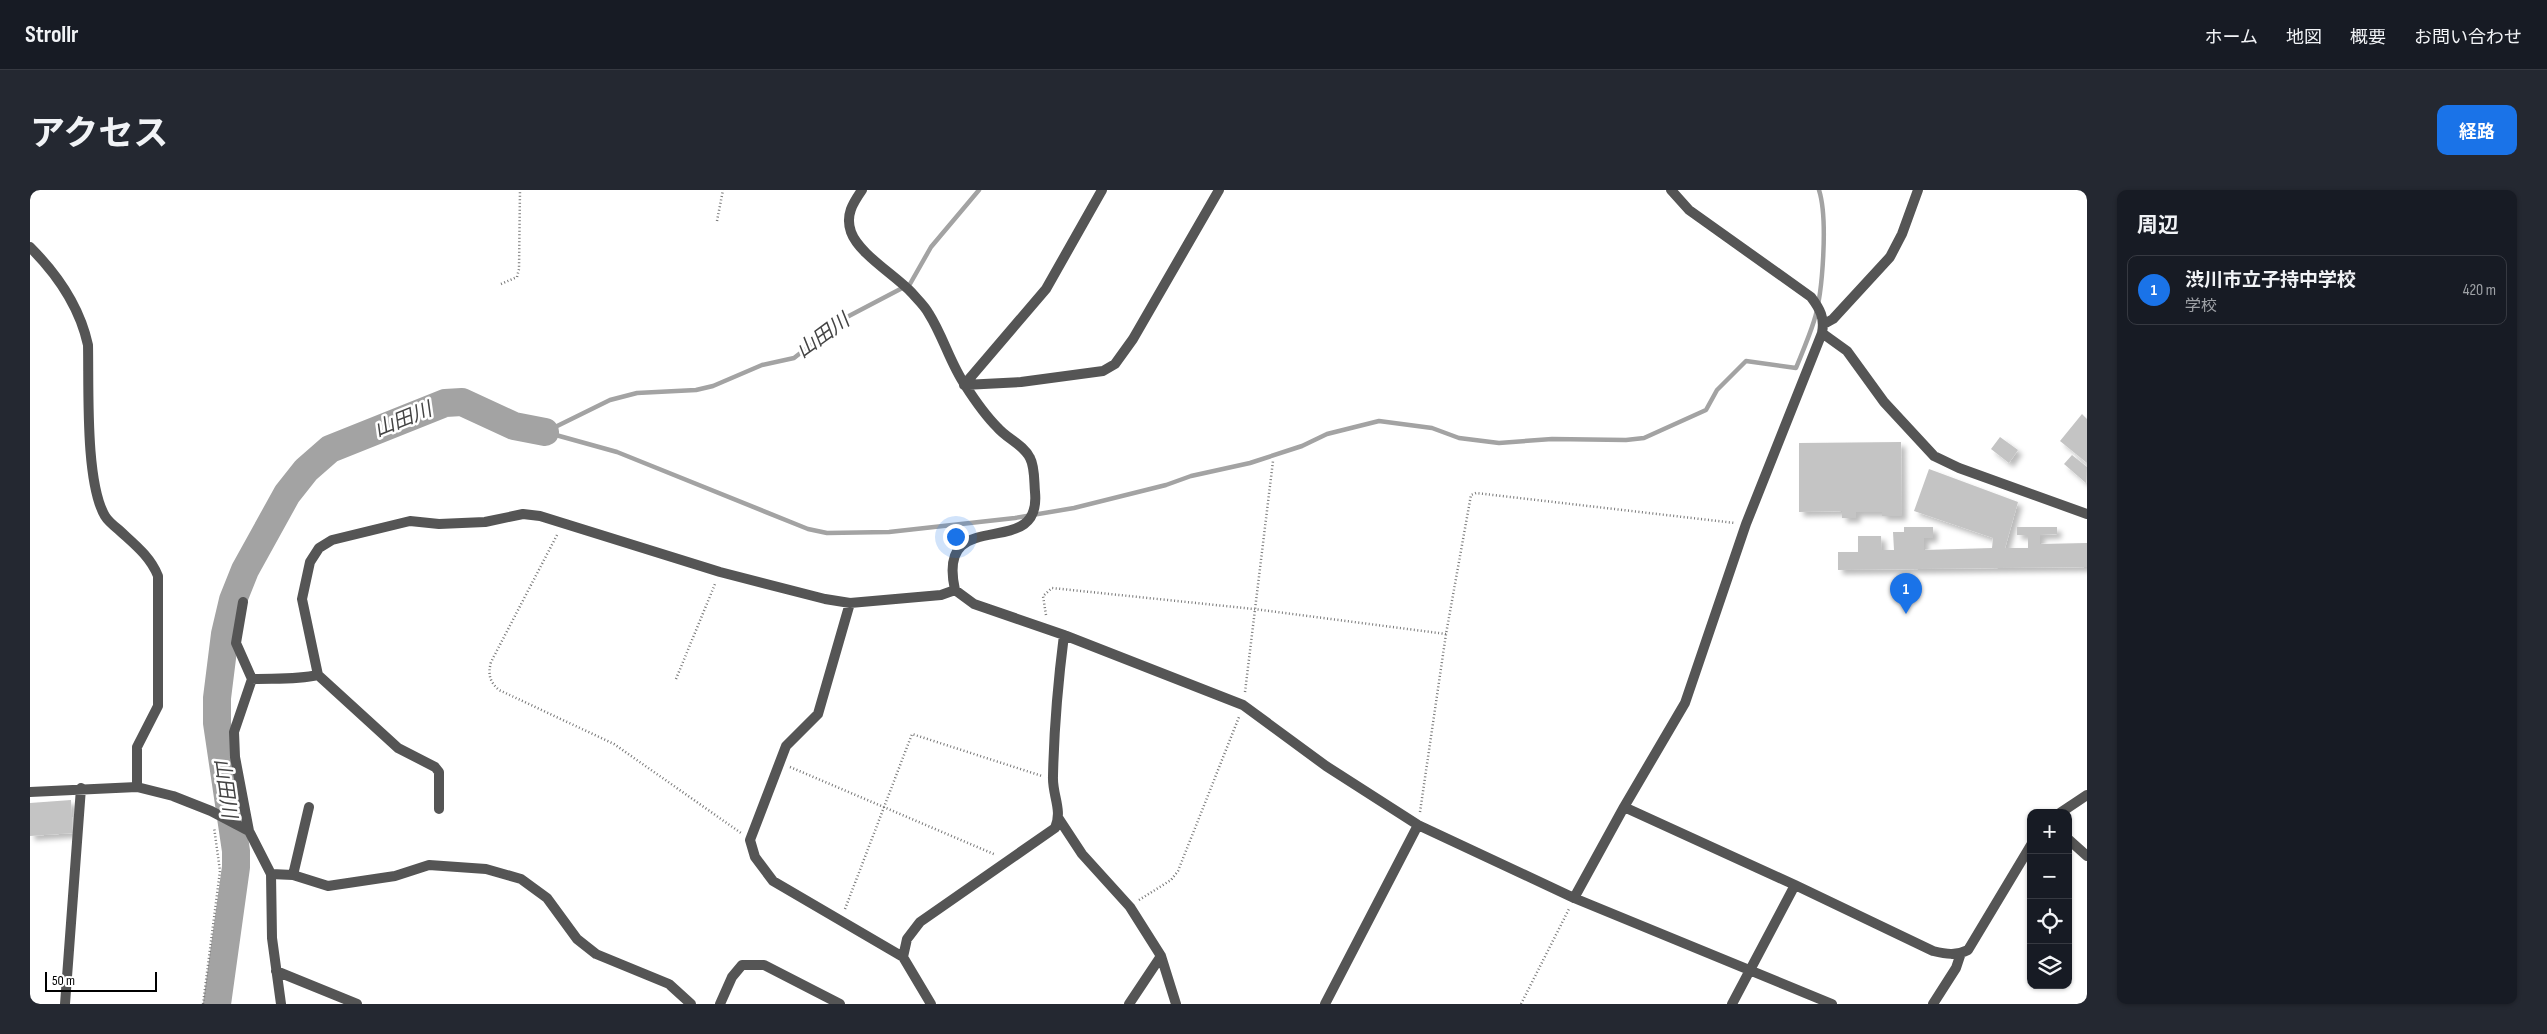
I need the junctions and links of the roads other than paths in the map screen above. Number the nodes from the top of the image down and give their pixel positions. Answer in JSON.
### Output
{"nodes":[{"id":1,"x":862,"y":190,"type":"edge"},
{"id":2,"x":1102,"y":190,"type":"edge"},
{"id":3,"x":1219,"y":190,"type":"edge"},
{"id":4,"x":1671,"y":190,"type":"edge"},
{"id":5,"x":1918,"y":190,"type":"edge"},
{"id":6,"x":30,"y":247,"type":"edge"},
{"id":7,"x":1823,"y":329,"type":"junction"},
{"id":8,"x":964,"y":384,"type":"junction"},
{"id":9,"x":2087,"y":514,"type":"edge"},
{"id":10,"x":955,"y":590,"type":"junction"},
{"id":11,"x":243,"y":602,"type":"dead end"},
{"id":12,"x":850,"y":603,"type":"junction"},
{"id":13,"x":1064,"y":635,"type":"junction"},
{"id":14,"x":318,"y":675,"type":"junction"},
{"id":15,"x":252,"y":679,"type":"junction"},
{"id":16,"x":138,"y":787,"type":"junction"},
{"id":17,"x":81,"y":788,"type":"junction"},
{"id":18,"x":30,"y":792,"type":"edge"},
{"id":19,"x":2087,"y":795,"type":"edge"},
{"id":20,"x":309,"y":807,"type":"dead end"},
{"id":21,"x":1624,"y":807,"type":"junction"},
{"id":22,"x":439,"y":809,"type":"dead end"},
{"id":23,"x":2066,"y":809,"type":"edge"},
{"id":24,"x":1059,"y":819,"type":"junction"},
{"id":25,"x":1418,"y":825,"type":"junction"},
{"id":26,"x":248,"y":831,"type":"junction"},
{"id":27,"x":2072,"y":843,"type":"edge"},
{"id":28,"x":2027,"y":852,"type":"edge"},
{"id":29,"x":2087,"y":856,"type":"edge"},
{"id":30,"x":271,"y":874,"type":"junction"},
{"id":31,"x":293,"y":875,"type":"junction"},
{"id":32,"x":1795,"y":884,"type":"junction"},
{"id":33,"x":1574,"y":898,"type":"junction"},
{"id":34,"x":1961,"y":954,"type":"junction"},
{"id":35,"x":1161,"y":956,"type":"junction"},
{"id":36,"x":903,"y":958,"type":"junction"},
{"id":37,"x":276,"y":971,"type":"junction"},
{"id":38,"x":1748,"y":971,"type":"junction"},
{"id":39,"x":65,"y":1004,"type":"edge"},
{"id":40,"x":281,"y":1004,"type":"edge"},
{"id":41,"x":357,"y":1004,"type":"edge"},
{"id":42,"x":691,"y":1004,"type":"edge"},
{"id":43,"x":720,"y":1004,"type":"edge"},
{"id":44,"x":840,"y":1004,"type":"edge"},
{"id":45,"x":930,"y":1004,"type":"edge"},
{"id":46,"x":1129,"y":1004,"type":"edge"},
{"id":47,"x":1176,"y":1004,"type":"edge"},
{"id":48,"x":1325,"y":1004,"type":"edge"},
{"id":49,"x":1732,"y":1004,"type":"edge"},
{"id":50,"x":1832,"y":1004,"type":"edge"},
{"id":51,"x":1933,"y":1004,"type":"edge"}],
"edges":[{"from":1,"to":8,"type":"street"},
{"from":2,"to":8,"type":"street"},
{"from":3,"to":8,"type":"street"},
{"from":4,"to":7,"type":"street"},
{"from":5,"to":7,"type":"street"},
{"from":6,"to":16,"type":"street"},
{"from":7,"to":9,"type":"street"},
{"from":7,"to":21,"type":"street"},
{"from":8,"to":10,"type":"street"},
{"from":10,"to":12,"type":"street"},
{"from":10,"to":13,"type":"street"},
{"from":11,"to":15,"type":"street"},
{"from":12,"to":14,"type":"street"},
{"from":12,"to":36,"type":"street"},
{"from":13,"to":24,"type":"street"},
{"from":13,"to":25,"type":"street"},
{"from":14,"to":15,"type":"street"},
{"from":14,"to":22,"type":"street"},
{"from":15,"to":26,"type":"street"},
{"from":16,"to":17,"type":"street"},
{"from":16,"to":26,"type":"street"},
{"from":17,"to":18,"type":"street"},
{"from":17,"to":39,"type":"street"},
{"from":19,"to":23,"type":"street"},
{"from":20,"to":31,"type":"street"},
{"from":21,"to":32,"type":"street"},
{"from":21,"to":33,"type":"street"},
{"from":24,"to":35,"type":"street"},
{"from":24,"to":36,"type":"street"},
{"from":25,"to":33,"type":"street"},
{"from":25,"to":48,"type":"street"},
{"from":26,"to":30,"type":"street"},
{"from":27,"to":29,"type":"street"},
{"from":28,"to":34,"type":"street"},
{"from":30,"to":31,"type":"street"},
{"from":30,"to":37,"type":"street"},
{"from":31,"to":42,"type":"street"},
{"from":32,"to":34,"type":"street"},
{"from":32,"to":38,"type":"street"},
{"from":33,"to":38,"type":"street"},
{"from":34,"to":51,"type":"street"},
{"from":35,"to":46,"type":"street"},
{"from":35,"to":47,"type":"street"},
{"from":36,"to":45,"type":"street"},
{"from":37,"to":40,"type":"street"},
{"from":37,"to":41,"type":"street"},
{"from":38,"to":49,"type":"street"},
{"from":38,"to":50,"type":"street"},
{"from":43,"to":44,"type":"street"}]}
